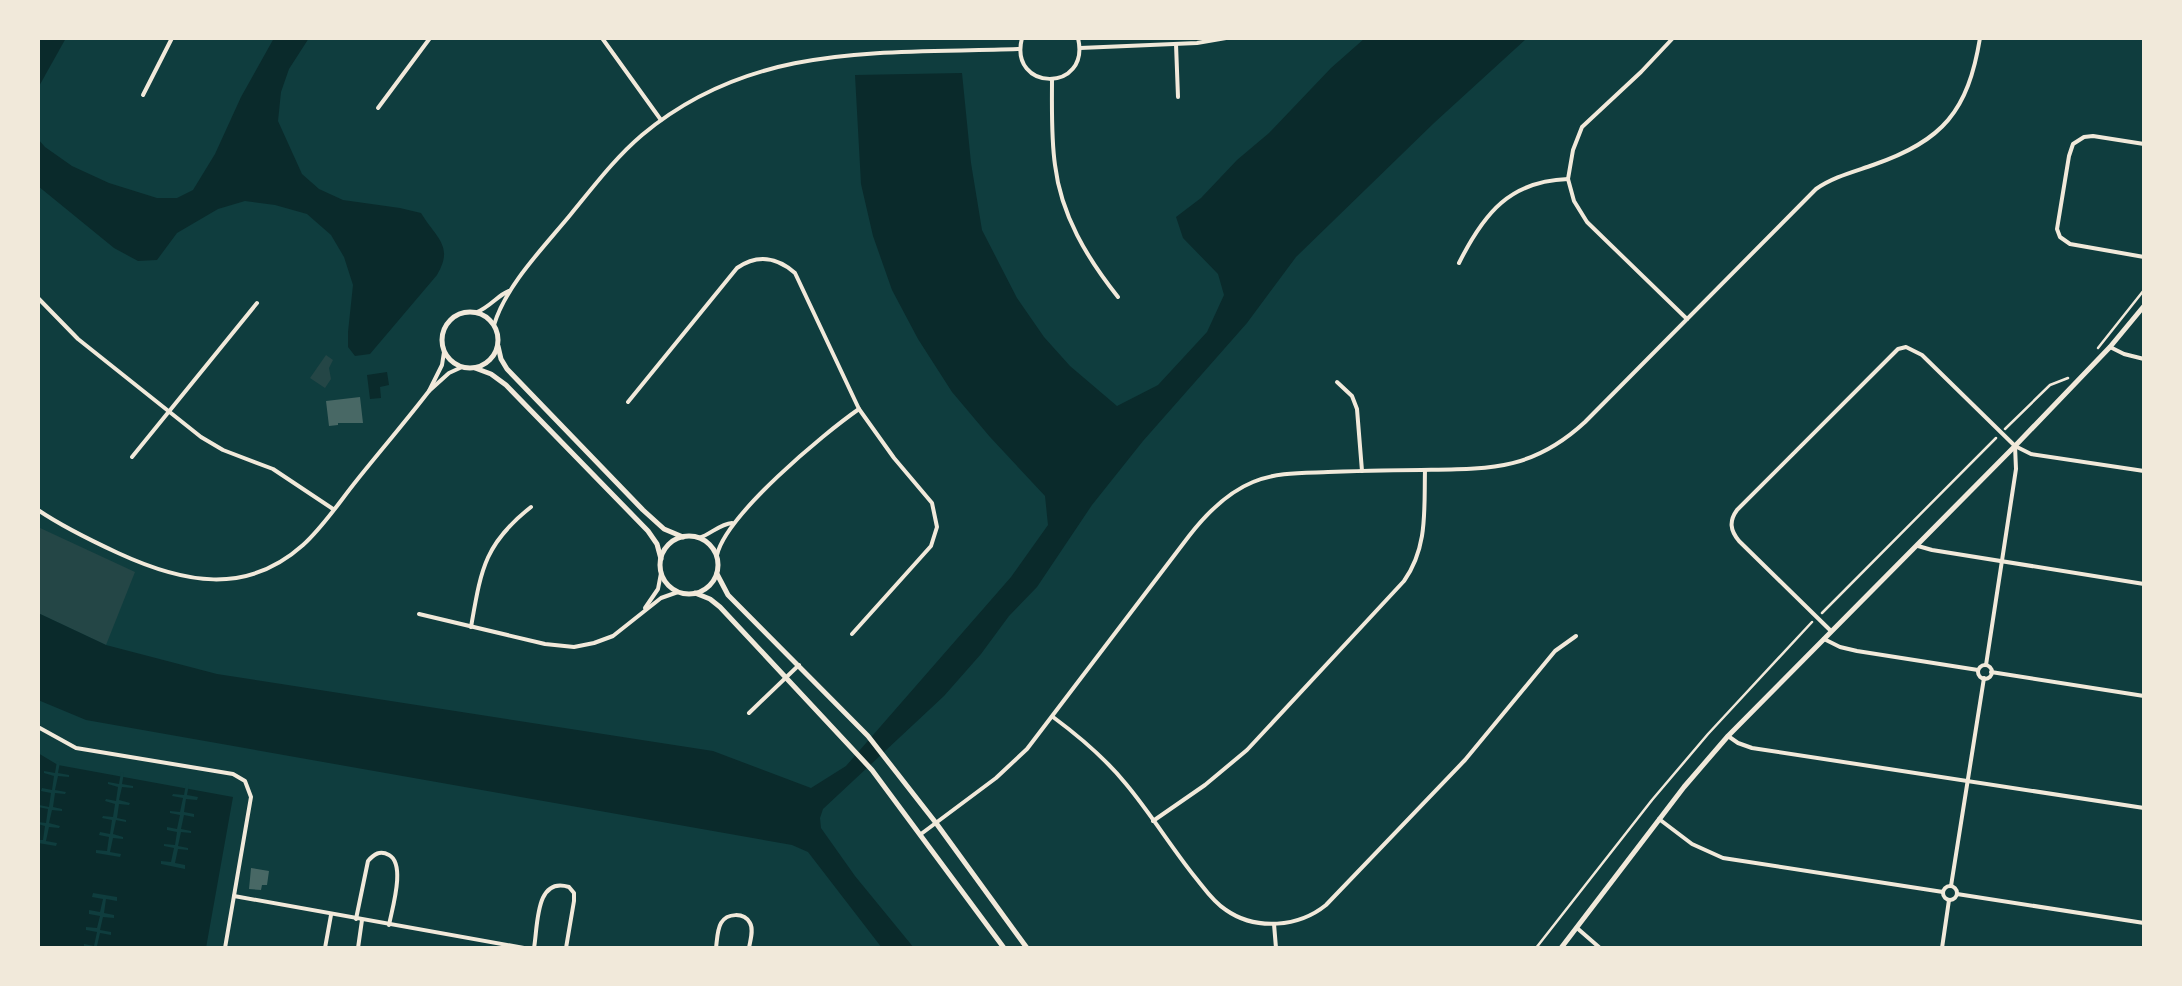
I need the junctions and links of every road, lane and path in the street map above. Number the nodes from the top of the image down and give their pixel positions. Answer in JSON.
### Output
{"nodes":[{"id":1,"x":172,"y":38,"type":"edge"},
{"id":2,"x":430,"y":38,"type":"edge"},
{"id":3,"x":602,"y":38,"type":"edge"},
{"id":4,"x":1022,"y":38,"type":"edge"},
{"id":5,"x":1078,"y":38,"type":"edge"},
{"id":6,"x":1226,"y":38,"type":"edge"},
{"id":7,"x":1673,"y":38,"type":"edge"},
{"id":8,"x":1980,"y":38,"type":"edge"},
{"id":9,"x":1176,"y":44,"type":"junction"},
{"id":10,"x":1080,"y":48,"type":"junction"},
{"id":11,"x":1020,"y":49,"type":"junction"},
{"id":12,"x":1052,"y":79,"type":"junction"},
{"id":13,"x":143,"y":95,"type":"dead end"},
{"id":14,"x":1178,"y":97,"type":"dead end"},
{"id":15,"x":378,"y":108,"type":"dead end"},
{"id":16,"x":662,"y":120,"type":"junction"},
{"id":17,"x":2144,"y":144,"type":"edge"},
{"id":18,"x":1568,"y":179,"type":"junction"},
{"id":19,"x":2144,"y":257,"type":"edge"},
{"id":20,"x":1459,"y":262,"type":"dead end"},
{"id":21,"x":2144,"y":290,"type":"edge"},
{"id":22,"x":508,"y":292,"type":"junction"},
{"id":23,"x":1118,"y":297,"type":"dead end"},
{"id":24,"x":38,"y":298,"type":"edge"},
{"id":25,"x":257,"y":303,"type":"dead end"},
{"id":26,"x":2144,"y":306,"type":"edge"},
{"id":27,"x":477,"y":312,"type":"junction"},
{"id":28,"x":1686,"y":319,"type":"junction"},
{"id":29,"x":494,"y":326,"type":"junction"},
{"id":30,"x":498,"y":346,"type":"junction"},
{"id":31,"x":2098,"y":348,"type":"dead end"},
{"id":32,"x":2110,"y":348,"type":"junction"},
{"id":33,"x":444,"y":352,"type":"junction"},
{"id":34,"x":2144,"y":358,"type":"edge"},
{"id":35,"x":462,"y":367,"type":"junction"},
{"id":36,"x":474,"y":368,"type":"junction"},
{"id":37,"x":2073,"y":376,"type":"dead end"},
{"id":38,"x":1338,"y":382,"type":"dead end"},
{"id":39,"x":429,"y":390,"type":"junction"},
{"id":40,"x":628,"y":402,"type":"dead end"},
{"id":41,"x":859,"y":409,"type":"junction"},
{"id":42,"x":169,"y":412,"type":"junction"},
{"id":43,"x":2004,"y":430,"type":"dead end"},
{"id":44,"x":1997,"y":437,"type":"dead end"},
{"id":45,"x":2015,"y":446,"type":"junction"},
{"id":46,"x":132,"y":457,"type":"dead end"},
{"id":47,"x":1425,"y":470,"type":"junction"},
{"id":48,"x":1362,"y":471,"type":"junction"},
{"id":49,"x":2144,"y":472,"type":"edge"},
{"id":50,"x":531,"y":507,"type":"dead end"},
{"id":51,"x":38,"y":510,"type":"edge"},
{"id":52,"x":333,"y":510,"type":"junction"},
{"id":53,"x":732,"y":522,"type":"junction"},
{"id":54,"x":683,"y":536,"type":"junction"},
{"id":55,"x":699,"y":538,"type":"junction"},
{"id":56,"x":1918,"y":546,"type":"junction"},
{"id":57,"x":716,"y":556,"type":"junction"},
{"id":58,"x":660,"y":559,"type":"junction"},
{"id":59,"x":2002,"y":562,"type":"junction"},
{"id":60,"x":661,"y":573,"type":"junction"},
{"id":61,"x":717,"y":574,"type":"junction"},
{"id":62,"x":2144,"y":584,"type":"edge"},
{"id":63,"x":678,"y":592,"type":"junction"},
{"id":64,"x":695,"y":593,"type":"junction"},
{"id":65,"x":645,"y":608,"type":"junction"},
{"id":66,"x":419,"y":614,"type":"dead end"},
{"id":67,"x":1821,"y":614,"type":"dead end"},
{"id":68,"x":1812,"y":622,"type":"dead end"},
{"id":69,"x":471,"y":626,"type":"junction"},
{"id":70,"x":1831,"y":631,"type":"junction"},
{"id":71,"x":852,"y":634,"type":"dead end"},
{"id":72,"x":1576,"y":636,"type":"dead end"},
{"id":73,"x":1824,"y":638,"type":"junction"},
{"id":74,"x":799,"y":665,"type":"junction"},
{"id":75,"x":1986,"y":665,"type":"junction"},
{"id":76,"x":1978,"y":670,"type":"junction"},
{"id":77,"x":1991,"y":672,"type":"junction"},
{"id":78,"x":786,"y":678,"type":"junction"},
{"id":79,"x":1984,"y":678,"type":"junction"},
{"id":80,"x":2144,"y":696,"type":"edge"},
{"id":81,"x":749,"y":713,"type":"dead end"},
{"id":82,"x":1052,"y":717,"type":"junction"},
{"id":83,"x":38,"y":727,"type":"edge"},
{"id":84,"x":1728,"y":736,"type":"junction"},
{"id":85,"x":1968,"y":781,"type":"junction"},
{"id":86,"x":2144,"y":808,"type":"edge"},
{"id":87,"x":1660,"y":819,"type":"junction"},
{"id":88,"x":1153,"y":821,"type":"junction"},
{"id":89,"x":936,"y":823,"type":"junction"},
{"id":90,"x":920,"y":834,"type":"junction"},
{"id":91,"x":1951,"y":886,"type":"junction"},
{"id":92,"x":1944,"y":892,"type":"junction"},
{"id":93,"x":1957,"y":894,"type":"junction"},
{"id":94,"x":234,"y":896,"type":"junction"},
{"id":95,"x":1949,"y":900,"type":"junction"},
{"id":96,"x":331,"y":915,"type":"junction"},
{"id":97,"x":359,"y":920,"type":"junction"},
{"id":98,"x":2144,"y":923,"type":"edge"},
{"id":99,"x":1274,"y":924,"type":"junction"},
{"id":100,"x":389,"y":925,"type":"junction"},
{"id":101,"x":1577,"y":928,"type":"junction"},
{"id":102,"x":508,"y":947,"type":"edge"},
{"id":103,"x":225,"y":948,"type":"edge"},
{"id":104,"x":326,"y":948,"type":"edge"},
{"id":105,"x":358,"y":948,"type":"edge"},
{"id":106,"x":524,"y":948,"type":"edge"},
{"id":107,"x":534,"y":948,"type":"edge"},
{"id":108,"x":566,"y":948,"type":"edge"},
{"id":109,"x":716,"y":948,"type":"edge"},
{"id":110,"x":749,"y":948,"type":"edge"},
{"id":111,"x":1004,"y":948,"type":"edge"},
{"id":112,"x":1027,"y":948,"type":"edge"},
{"id":113,"x":1276,"y":948,"type":"edge"},
{"id":114,"x":1536,"y":948,"type":"edge"},
{"id":115,"x":1561,"y":948,"type":"edge"},
{"id":116,"x":1600,"y":948,"type":"edge"},
{"id":117,"x":1942,"y":948,"type":"edge"}],
"edges":[{"from":1,"to":13,"type":"street"},
{"from":2,"to":15,"type":"street"},
{"from":3,"to":16,"type":"street"},
{"from":4,"to":11,"type":"street"},
{"from":5,"to":10,"type":"street"},
{"from":6,"to":9,"type":"street"},
{"from":7,"to":18,"type":"street"},
{"from":8,"to":28,"type":"street"},
{"from":9,"to":10,"type":"street"},
{"from":9,"to":14,"type":"street"},
{"from":10,"to":12,"type":"street"},
{"from":11,"to":12,"type":"street"},
{"from":11,"to":16,"type":"street"},
{"from":12,"to":23,"type":"street"},
{"from":16,"to":22,"type":"street"},
{"from":17,"to":19,"type":"street"},
{"from":18,"to":20,"type":"street"},
{"from":18,"to":28,"type":"street"},
{"from":21,"to":31,"type":"path"},
{"from":22,"to":27,"type":"street"},
{"from":22,"to":29,"type":"street"},
{"from":24,"to":42,"type":"street"},
{"from":25,"to":42,"type":"street"},
{"from":26,"to":32,"type":"street"},
{"from":27,"to":29,"type":"street"},
{"from":27,"to":33,"type":"street"},
{"from":28,"to":47,"type":"street"},
{"from":29,"to":30,"type":"street"},
{"from":30,"to":36,"type":"street"},
{"from":30,"to":54,"type":"street"},
{"from":32,"to":34,"type":"street"},
{"from":32,"to":45,"type":"street"},
{"from":33,"to":35,"type":"street"},
{"from":33,"to":39,"type":"street"},
{"from":35,"to":36,"type":"street"},
{"from":35,"to":39,"type":"street"},
{"from":36,"to":58,"type":"street"},
{"from":37,"to":43,"type":"path"},
{"from":38,"to":48,"type":"street"},
{"from":39,"to":52,"type":"street"},
{"from":40,"to":41,"type":"street"},
{"from":41,"to":53,"type":"street"},
{"from":41,"to":71,"type":"street"},
{"from":42,"to":46,"type":"street"},
{"from":42,"to":52,"type":"street"},
{"from":44,"to":67,"type":"path"},
{"from":45,"to":49,"type":"street"},
{"from":45,"to":56,"type":"street"},
{"from":45,"to":59,"type":"street"},
{"from":45,"to":70,"type":"street"},
{"from":47,"to":48,"type":"street"},
{"from":47,"to":88,"type":"street"},
{"from":48,"to":82,"type":"street"},
{"from":50,"to":69,"type":"street"},
{"from":51,"to":52,"type":"street"},
{"from":53,"to":55,"type":"street"},
{"from":53,"to":57,"type":"street"},
{"from":54,"to":55,"type":"street"},
{"from":54,"to":58,"type":"street"},
{"from":55,"to":57,"type":"street"},
{"from":56,"to":59,"type":"street"},
{"from":56,"to":70,"type":"street"},
{"from":57,"to":61,"type":"street"},
{"from":58,"to":60,"type":"street"},
{"from":59,"to":62,"type":"street"},
{"from":59,"to":75,"type":"street"},
{"from":60,"to":63,"type":"street"},
{"from":60,"to":65,"type":"street"},
{"from":61,"to":64,"type":"street"},
{"from":61,"to":74,"type":"street"},
{"from":63,"to":64,"type":"street"},
{"from":63,"to":65,"type":"street"},
{"from":64,"to":78,"type":"street"},
{"from":65,"to":69,"type":"street"},
{"from":66,"to":69,"type":"street"},
{"from":68,"to":114,"type":"path"},
{"from":70,"to":73,"type":"street"},
{"from":72,"to":99,"type":"street"},
{"from":73,"to":76,"type":"street"},
{"from":73,"to":84,"type":"street"},
{"from":74,"to":78,"type":"street"},
{"from":74,"to":89,"type":"street"},
{"from":75,"to":76,"type":"street"},
{"from":75,"to":77,"type":"street"},
{"from":76,"to":79,"type":"street"},
{"from":77,"to":79,"type":"street"},
{"from":77,"to":80,"type":"street"},
{"from":78,"to":81,"type":"street"},
{"from":78,"to":90,"type":"street"},
{"from":79,"to":85,"type":"street"},
{"from":82,"to":88,"type":"street"},
{"from":82,"to":89,"type":"street"},
{"from":83,"to":94,"type":"street"},
{"from":84,"to":85,"type":"street"},
{"from":84,"to":87,"type":"street"},
{"from":85,"to":86,"type":"street"},
{"from":85,"to":91,"type":"street"},
{"from":87,"to":92,"type":"street"},
{"from":87,"to":101,"type":"street"},
{"from":88,"to":99,"type":"street"},
{"from":89,"to":90,"type":"street"},
{"from":89,"to":112,"type":"street"},
{"from":90,"to":111,"type":"street"},
{"from":91,"to":92,"type":"street"},
{"from":91,"to":93,"type":"street"},
{"from":92,"to":95,"type":"street"},
{"from":93,"to":95,"type":"street"},
{"from":93,"to":98,"type":"street"},
{"from":94,"to":96,"type":"street"},
{"from":94,"to":103,"type":"street"},
{"from":95,"to":117,"type":"street"},
{"from":96,"to":97,"type":"street"},
{"from":96,"to":104,"type":"street"},
{"from":97,"to":100,"type":"street"},
{"from":97,"to":100,"type":"street"},
{"from":97,"to":105,"type":"street"},
{"from":99,"to":113,"type":"street"},
{"from":100,"to":102,"type":"street"},
{"from":101,"to":115,"type":"street"},
{"from":101,"to":116,"type":"street"},
{"from":102,"to":106,"type":"street"},
{"from":107,"to":108,"type":"street"},
{"from":109,"to":110,"type":"street"}]}
